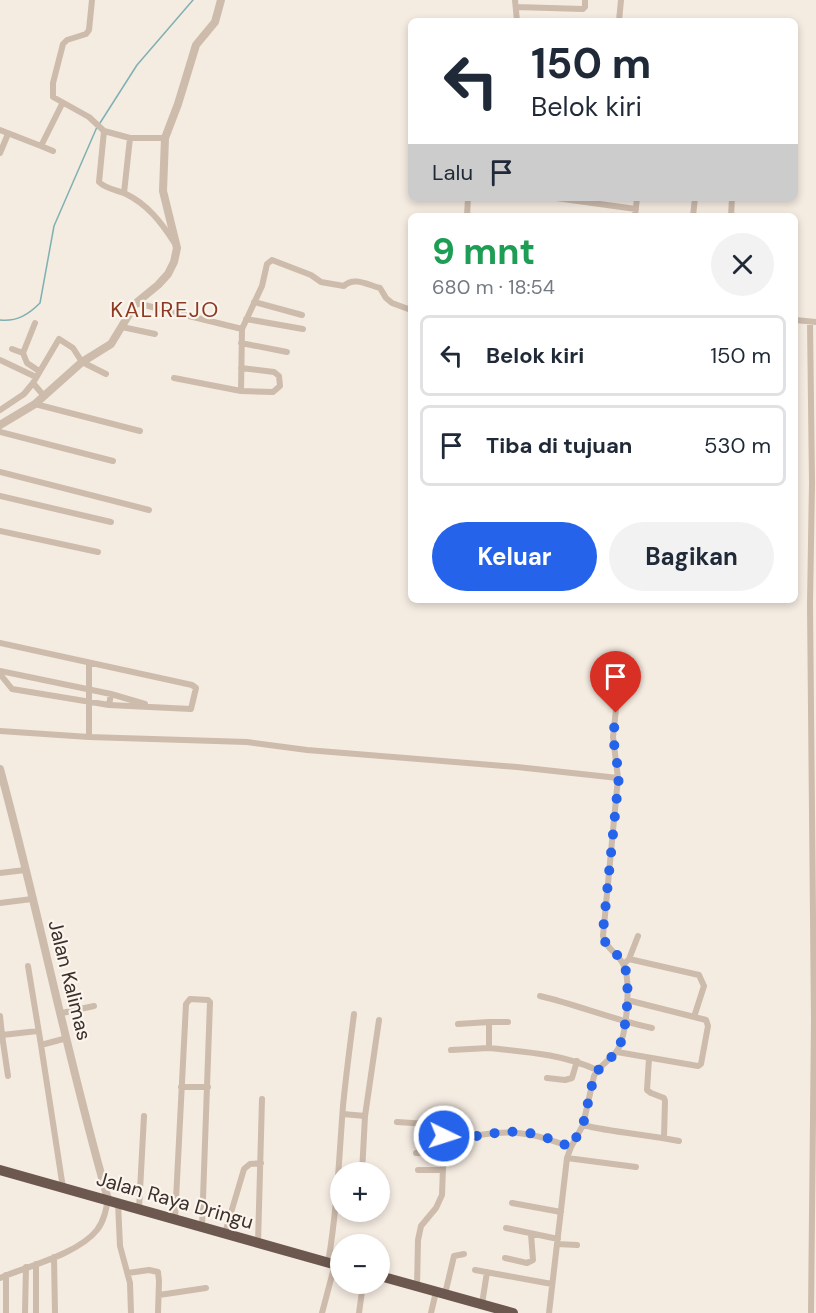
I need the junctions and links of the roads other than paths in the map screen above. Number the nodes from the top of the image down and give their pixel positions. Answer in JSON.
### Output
{"nodes":[{"id":1,"x":92,"y":0,"type":"edge"},
{"id":2,"x":221,"y":0,"type":"edge"},
{"id":3,"x":585,"y":0,"type":"edge"},
{"id":4,"x":621,"y":0,"type":"edge"},
{"id":5,"x":516,"y":3,"type":"edge"},
{"id":6,"x":517,"y":18,"type":"edge"},
{"id":7,"x":619,"y":18,"type":"edge"},
{"id":8,"x":62,"y":104,"type":"junction"},
{"id":9,"x":0,"y":130,"type":"edge"},
{"id":10,"x":103,"y":130,"type":"junction"},
{"id":11,"x":8,"y":134,"type":"junction"},
{"id":12,"x":130,"y":138,"type":"junction"},
{"id":13,"x":165,"y":138,"type":"junction"},
{"id":14,"x":41,"y":146,"type":"junction"},
{"id":15,"x":53,"y":151,"type":"dead end"},
{"id":16,"x":0,"y":153,"type":"edge"},
{"id":17,"x":124,"y":194,"type":"junction"},
{"id":18,"x":572,"y":201,"type":"edge"},
{"id":19,"x":636,"y":212,"type":"edge"},
{"id":20,"x":177,"y":248,"type":"junction"},
{"id":21,"x":254,"y":302,"type":"junction"},
{"id":22,"x":136,"y":303,"type":"junction"},
{"id":23,"x":408,"y":309,"type":"edge"},
{"id":24,"x":302,"y":315,"type":"dead end"},
{"id":25,"x":246,"y":319,"type":"junction"},
{"id":26,"x":798,"y":320,"type":"edge"},
{"id":27,"x":813,"y":322,"type":"edge"},
{"id":28,"x":35,"y":323,"type":"dead end"},
{"id":29,"x":123,"y":327,"type":"junction"},
{"id":30,"x":242,"y":329,"type":"junction"},
{"id":31,"x":303,"y":329,"type":"dead end"},
{"id":32,"x":155,"y":334,"type":"dead end"},
{"id":33,"x":242,"y":343,"type":"junction"},
{"id":34,"x":12,"y":350,"type":"dead end"},
{"id":35,"x":287,"y":352,"type":"dead end"},
{"id":36,"x":23,"y":353,"type":"junction"},
{"id":37,"x":80,"y":358,"type":"junction"},
{"id":38,"x":0,"y":360,"type":"edge"},
{"id":39,"x":241,"y":368,"type":"junction"},
{"id":40,"x":106,"y":374,"type":"dead end"},
{"id":41,"x":36,"y":377,"type":"junction"},
{"id":42,"x":174,"y":378,"type":"dead end"},
{"id":43,"x":242,"y":391,"type":"junction"},
{"id":44,"x":41,"y":393,"type":"junction"},
{"id":45,"x":35,"y":404,"type":"junction"},
{"id":46,"x":0,"y":410,"type":"edge"},
{"id":47,"x":0,"y":425,"type":"edge"},
{"id":48,"x":140,"y":430,"type":"dead end"},
{"id":49,"x":0,"y":432,"type":"edge"},
{"id":50,"x":113,"y":461,"type":"dead end"},
{"id":51,"x":0,"y":472,"type":"edge"},
{"id":52,"x":0,"y":496,"type":"edge"},
{"id":53,"x":149,"y":510,"type":"dead end"},
{"id":54,"x":111,"y":522,"type":"dead end"},
{"id":55,"x":0,"y":531,"type":"edge"},
{"id":56,"x":98,"y":552,"type":"dead end"},
{"id":57,"x":0,"y":643,"type":"edge"},
{"id":58,"x":89,"y":663,"type":"junction"},
{"id":59,"x":0,"y":672,"type":"edge"},
{"id":60,"x":88,"y":690,"type":"junction"},
{"id":61,"x":618,"y":691,"type":"dead end"},
{"id":62,"x":111,"y":694,"type":"junction"},
{"id":63,"x":90,"y":703,"type":"junction"},
{"id":64,"x":109,"y":705,"type":"junction"},
{"id":65,"x":155,"y":707,"type":"junction"},
{"id":66,"x":0,"y":731,"type":"edge"},
{"id":67,"x":88,"y":737,"type":"junction"},
{"id":68,"x":0,"y":769,"type":"edge"},
{"id":69,"x":618,"y":778,"type":"junction"},
{"id":70,"x":25,"y":870,"type":"junction"},
{"id":71,"x":0,"y":873,"type":"edge"},
{"id":72,"x":32,"y":899,"type":"junction"},
{"id":73,"x":0,"y":903,"type":"edge"},
{"id":74,"x":638,"y":936,"type":"dead end"},
{"id":75,"x":626,"y":962,"type":"junction"},
{"id":76,"x":28,"y":966,"type":"dead end"},
{"id":77,"x":540,"y":996,"type":"dead end"},
{"id":78,"x":627,"y":1000,"type":"junction"},
{"id":79,"x":94,"y":1006,"type":"dead end"},
{"id":80,"x":62,"y":1013,"type":"junction"},
{"id":81,"x":354,"y":1014,"type":"dead end"},
{"id":82,"x":0,"y":1016,"type":"edge"},
{"id":83,"x":694,"y":1017,"type":"junction"},
{"id":84,"x":378,"y":1020,"type":"dead end"},
{"id":85,"x":489,"y":1022,"type":"junction"},
{"id":86,"x":508,"y":1022,"type":"dead end"},
{"id":87,"x":625,"y":1023,"type":"junction"},
{"id":88,"x":458,"y":1024,"type":"dead end"},
{"id":89,"x":652,"y":1028,"type":"dead end"},
{"id":90,"x":38,"y":1031,"type":"junction"},
{"id":91,"x":1,"y":1035,"type":"edge"},
{"id":92,"x":68,"y":1038,"type":"junction"},
{"id":93,"x":41,"y":1045,"type":"junction"},
{"id":94,"x":489,"y":1048,"type":"junction"},
{"id":95,"x":451,"y":1050,"type":"dead end"},
{"id":96,"x":617,"y":1052,"type":"junction"},
{"id":97,"x":648,"y":1058,"type":"junction"},
{"id":98,"x":578,"y":1061,"type":"junction"},
{"id":99,"x":597,"y":1070,"type":"junction"},
{"id":100,"x":8,"y":1076,"type":"dead end"},
{"id":101,"x":548,"y":1078,"type":"dead end"},
{"id":102,"x":181,"y":1087,"type":"junction"},
{"id":103,"x":208,"y":1087,"type":"junction"},
{"id":104,"x":262,"y":1099,"type":"dead end"},
{"id":105,"x":343,"y":1114,"type":"junction"},
{"id":106,"x":144,"y":1116,"type":"dead end"},
{"id":107,"x":365,"y":1116,"type":"junction"},
{"id":108,"x":396,"y":1122,"type":"dead end"},
{"id":109,"x":583,"y":1125,"type":"junction"},
{"id":110,"x":664,"y":1138,"type":"junction"},
{"id":111,"x":444,"y":1139,"type":"junction"},
{"id":112,"x":679,"y":1140,"type":"dead end"},
{"id":113,"x":571,"y":1147,"type":"junction"},
{"id":114,"x":416,"y":1153,"type":"dead end"},
{"id":115,"x":444,"y":1154,"type":"junction"},
{"id":116,"x":567,"y":1158,"type":"junction"},
{"id":117,"x":363,"y":1162,"type":"edge"},
{"id":118,"x":261,"y":1163,"type":"junction"},
{"id":119,"x":636,"y":1167,"type":"dead end"},
{"id":120,"x":0,"y":1170,"type":"edge"},
{"id":121,"x":418,"y":1170,"type":"dead end"},
{"id":122,"x":443,"y":1170,"type":"junction"},
{"id":123,"x":63,"y":1188,"type":"junction"},
{"id":124,"x":113,"y":1201,"type":"junction"},
{"id":125,"x":512,"y":1203,"type":"dead end"},
{"id":126,"x":139,"y":1209,"type":"junction"},
{"id":127,"x":561,"y":1212,"type":"junction"},
{"id":128,"x":175,"y":1219,"type":"junction"},
{"id":129,"x":202,"y":1227,"type":"junction"},
{"id":130,"x":506,"y":1228,"type":"dead end"},
{"id":131,"x":225,"y":1233,"type":"junction"},
{"id":132,"x":336,"y":1234,"type":"edge"},
{"id":133,"x":531,"y":1234,"type":"junction"},
{"id":134,"x":557,"y":1242,"type":"junction"},
{"id":135,"x":258,"y":1243,"type":"junction"},
{"id":136,"x":577,"y":1245,"type":"dead end"},
{"id":137,"x":464,"y":1254,"type":"dead end"},
{"id":138,"x":54,"y":1257,"type":"junction"},
{"id":139,"x":506,"y":1258,"type":"dead end"},
{"id":140,"x":36,"y":1263,"type":"junction"},
{"id":141,"x":330,"y":1263,"type":"edge"},
{"id":142,"x":26,"y":1268,"type":"junction"},
{"id":143,"x":475,"y":1270,"type":"dead end"},
{"id":144,"x":487,"y":1272,"type":"junction"},
{"id":145,"x":128,"y":1273,"type":"junction"},
{"id":146,"x":3,"y":1276,"type":"edge"},
{"id":147,"x":390,"y":1279,"type":"edge"},
{"id":148,"x":330,"y":1280,"type":"edge"},
{"id":149,"x":552,"y":1284,"type":"junction"},
{"id":150,"x":417,"y":1287,"type":"junction"},
{"id":151,"x":206,"y":1288,"type":"dead end"},
{"id":152,"x":441,"y":1293,"type":"junction"},
{"id":153,"x":362,"y":1294,"type":"edge"},
{"id":154,"x":159,"y":1295,"type":"junction"},
{"id":155,"x":486,"y":1308,"type":"edge"},
{"id":156,"x":6,"y":1313,"type":"edge"},
{"id":157,"x":25,"y":1313,"type":"edge"},
{"id":158,"x":36,"y":1313,"type":"edge"},
{"id":159,"x":55,"y":1313,"type":"edge"},
{"id":160,"x":131,"y":1313,"type":"edge"},
{"id":161,"x":158,"y":1313,"type":"edge"},
{"id":162,"x":322,"y":1313,"type":"edge"},
{"id":163,"x":359,"y":1313,"type":"edge"},
{"id":164,"x":431,"y":1313,"type":"edge"},
{"id":165,"x":513,"y":1313,"type":"edge"},
{"id":166,"x":549,"y":1313,"type":"edge"},
{"id":167,"x":811,"y":1313,"type":"edge"}],
"edges":[{"from":1,"to":8,"type":"street"},
{"from":2,"to":13,"type":"street"},
{"from":3,"to":5,"type":"street"},
{"from":4,"to":7,"type":"street"},
{"from":5,"to":6,"type":"street"},
{"from":8,"to":10,"type":"street"},
{"from":8,"to":14,"type":"street"},
{"from":9,"to":11,"type":"street"},
{"from":10,"to":12,"type":"street"},
{"from":10,"to":17,"type":"street"},
{"from":11,"to":14,"type":"street"},
{"from":11,"to":16,"type":"street"},
{"from":12,"to":13,"type":"street"},
{"from":12,"to":17,"type":"street"},
{"from":13,"to":20,"type":"street"},
{"from":14,"to":15,"type":"street"},
{"from":17,"to":20,"type":"street"},
{"from":18,"to":19,"type":"street"},
{"from":20,"to":22,"type":"street"},
{"from":21,"to":23,"type":"street"},
{"from":21,"to":24,"type":"street"},
{"from":21,"to":25,"type":"street"},
{"from":22,"to":29,"type":"street"},
{"from":22,"to":30,"type":"street"},
{"from":25,"to":30,"type":"street"},
{"from":25,"to":31,"type":"street"},
{"from":26,"to":27,"type":"street"},
{"from":27,"to":167,"type":"street"},
{"from":28,"to":36,"type":"street"},
{"from":29,"to":32,"type":"street"},
{"from":29,"to":37,"type":"street"},
{"from":30,"to":33,"type":"street"},
{"from":33,"to":35,"type":"street"},
{"from":33,"to":39,"type":"street"},
{"from":34,"to":36,"type":"street"},
{"from":36,"to":41,"type":"street"},
{"from":37,"to":40,"type":"street"},
{"from":37,"to":41,"type":"street"},
{"from":37,"to":44,"type":"street"},
{"from":38,"to":41,"type":"street"},
{"from":39,"to":43,"type":"street"},
{"from":39,"to":43,"type":"street"},
{"from":41,"to":44,"type":"street"},
{"from":41,"to":46,"type":"street"},
{"from":42,"to":43,"type":"street"},
{"from":44,"to":45,"type":"street"},
{"from":45,"to":47,"type":"street"},
{"from":45,"to":48,"type":"street"},
{"from":49,"to":50,"type":"street"},
{"from":51,"to":53,"type":"street"},
{"from":52,"to":54,"type":"street"},
{"from":55,"to":56,"type":"street"},
{"from":57,"to":58,"type":"street"},
{"from":58,"to":60,"type":"street"},
{"from":58,"to":65,"type":"street"},
{"from":59,"to":60,"type":"street"},
{"from":59,"to":63,"type":"street"},
{"from":60,"to":62,"type":"street"},
{"from":60,"to":63,"type":"street"},
{"from":61,"to":69,"type":"street"},
{"from":62,"to":64,"type":"street"},
{"from":62,"to":65,"type":"street"},
{"from":63,"to":64,"type":"street"},
{"from":63,"to":67,"type":"street"},
{"from":64,"to":65,"type":"street"},
{"from":66,"to":67,"type":"street"},
{"from":67,"to":69,"type":"street"},
{"from":68,"to":70,"type":"street","name":"Jalan Kalimas"},
{"from":69,"to":75,"type":"street"},
{"from":70,"to":71,"type":"street"},
{"from":70,"to":72,"type":"street","name":"Jalan Kalimas"},
{"from":72,"to":73,"type":"street"},
{"from":72,"to":80,"type":"street","name":"Jalan Kalimas"},
{"from":74,"to":75,"type":"street"},
{"from":75,"to":78,"type":"street"},
{"from":75,"to":83,"type":"street"},
{"from":76,"to":90,"type":"street"},
{"from":77,"to":87,"type":"street"},
{"from":78,"to":83,"type":"street"},
{"from":78,"to":87,"type":"street"},
{"from":79,"to":80,"type":"street"},
{"from":80,"to":92,"type":"street","name":"Jalan Kalimas"},
{"from":81,"to":105,"type":"street"},
{"from":82,"to":91,"type":"street"},
{"from":83,"to":97,"type":"street"},
{"from":84,"to":107,"type":"street"},
{"from":85,"to":86,"type":"street"},
{"from":85,"to":88,"type":"street"},
{"from":85,"to":94,"type":"street"},
{"from":87,"to":89,"type":"street"},
{"from":87,"to":96,"type":"street"},
{"from":90,"to":91,"type":"street"},
{"from":90,"to":93,"type":"street"},
{"from":91,"to":100,"type":"street"},
{"from":92,"to":93,"type":"street"},
{"from":92,"to":124,"type":"street","name":"Jalan Kalimas"},
{"from":93,"to":123,"type":"street"},
{"from":94,"to":95,"type":"street"},
{"from":94,"to":98,"type":"street"},
{"from":96,"to":97,"type":"street"},
{"from":96,"to":99,"type":"street"},
{"from":97,"to":110,"type":"street"},
{"from":98,"to":99,"type":"street"},
{"from":98,"to":101,"type":"street"},
{"from":99,"to":109,"type":"street"},
{"from":102,"to":103,"type":"street"},
{"from":102,"to":103,"type":"street"},
{"from":102,"to":128,"type":"street"},
{"from":103,"to":129,"type":"street"},
{"from":104,"to":118,"type":"street"},
{"from":105,"to":107,"type":"street"},
{"from":105,"to":132,"type":"street"},
{"from":106,"to":126,"type":"street"},
{"from":107,"to":117,"type":"street"},
{"from":108,"to":111,"type":"street"},
{"from":109,"to":110,"type":"street"},
{"from":109,"to":113,"type":"street"},
{"from":110,"to":112,"type":"street"},
{"from":111,"to":113,"type":"street"},
{"from":111,"to":115,"type":"street"},
{"from":113,"to":116,"type":"street"},
{"from":114,"to":115,"type":"street"},
{"from":115,"to":122,"type":"street"},
{"from":116,"to":119,"type":"street"},
{"from":116,"to":127,"type":"street"},
{"from":118,"to":131,"type":"street"},
{"from":118,"to":135,"type":"street"},
{"from":120,"to":123,"type":"highway","name":"Jalan Raya Dringu"},
{"from":121,"to":122,"type":"street"},
{"from":122,"to":150,"type":"street"},
{"from":123,"to":124,"type":"highway","name":"Jalan Raya Dringu"},
{"from":124,"to":126,"type":"highway","name":"Jalan Raya Dringu"},
{"from":124,"to":138,"type":"street"},
{"from":124,"to":145,"type":"street"},
{"from":125,"to":127,"type":"street"},
{"from":126,"to":128,"type":"highway","name":"Jalan Raya Dringu"},
{"from":127,"to":134,"type":"street"},
{"from":128,"to":129,"type":"highway","name":"Jalan Raya Dringu"},
{"from":129,"to":131,"type":"highway","name":"Jalan Raya Dringu"},
{"from":130,"to":133,"type":"street"},
{"from":131,"to":135,"type":"highway","name":"Jalan Raya Dringu"},
{"from":133,"to":134,"type":"street"},
{"from":133,"to":139,"type":"street"},
{"from":134,"to":136,"type":"street"},
{"from":134,"to":149,"type":"street"},
{"from":135,"to":141,"type":"highway","name":"Jalan Raya Dringu"},
{"from":137,"to":152,"type":"street"},
{"from":138,"to":140,"type":"street"},
{"from":138,"to":159,"type":"street"},
{"from":140,"to":142,"type":"street"},
{"from":140,"to":158,"type":"street"},
{"from":142,"to":146,"type":"street"},
{"from":142,"to":157,"type":"street"},
{"from":143,"to":144,"type":"street"},
{"from":144,"to":149,"type":"street"},
{"from":144,"to":155,"type":"street"},
{"from":145,"to":154,"type":"street"},
{"from":145,"to":160,"type":"street"},
{"from":146,"to":156,"type":"street"},
{"from":147,"to":150,"type":"highway"},
{"from":148,"to":162,"type":"street"},
{"from":149,"to":166,"type":"street"},
{"from":150,"to":152,"type":"highway"},
{"from":151,"to":154,"type":"street"},
{"from":152,"to":155,"type":"highway"},
{"from":152,"to":164,"type":"street"},
{"from":153,"to":163,"type":"street"},
{"from":154,"to":161,"type":"street"},
{"from":155,"to":165,"type":"highway"}]}
